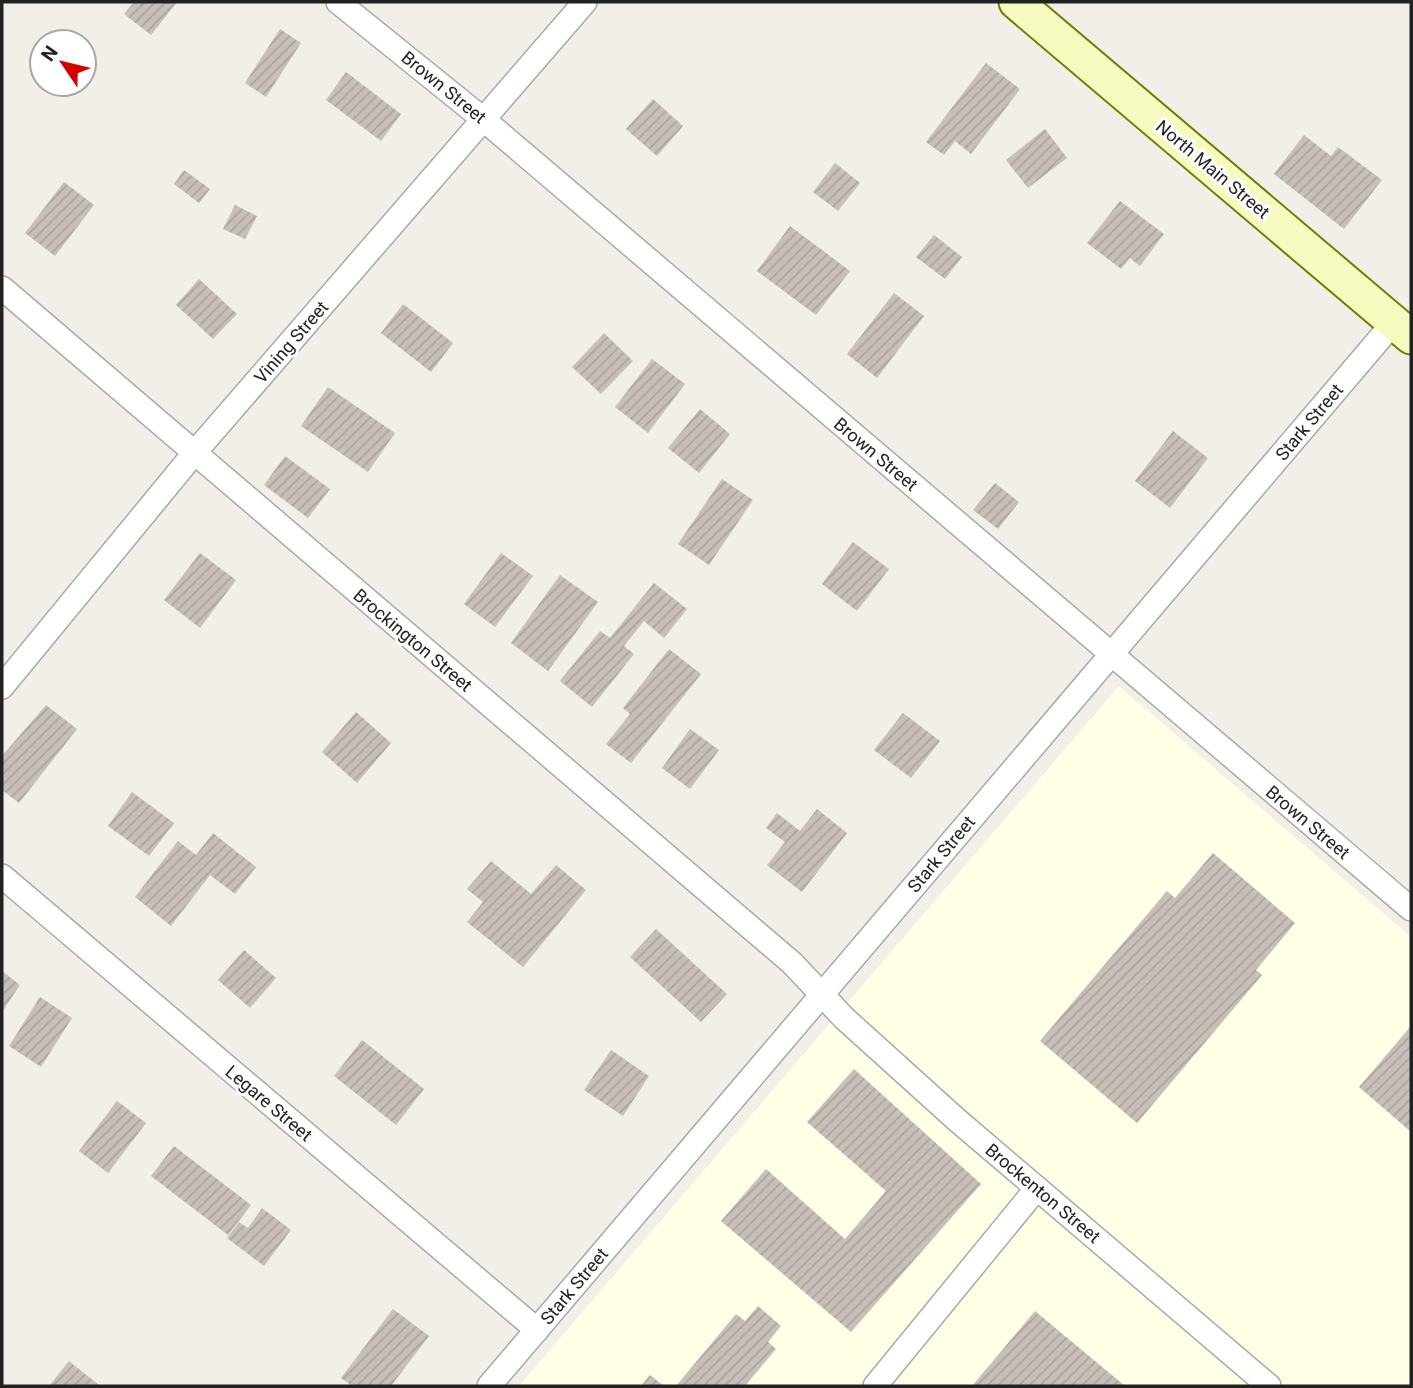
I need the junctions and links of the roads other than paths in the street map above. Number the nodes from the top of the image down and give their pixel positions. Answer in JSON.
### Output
{"nodes":[{"id":1,"x":338,"y":2,"type":"edge"},
{"id":2,"x":585,"y":2,"type":"edge"},
{"id":3,"x":1016,"y":2,"type":"edge"},
{"id":4,"x":483,"y":120,"type":"junction"},
{"id":5,"x":2,"y":288,"type":"edge"},
{"id":6,"x":1403,"y":330,"type":"edge"},
{"id":7,"x":196,"y":451,"type":"junction"},
{"id":8,"x":1111,"y":655,"type":"junction"},
{"id":9,"x":2,"y":687,"type":"edge"},
{"id":10,"x":2,"y":876,"type":"edge"},
{"id":11,"x":1411,"y":909,"type":"edge"},
{"id":12,"x":821,"y":995,"type":"junction"},
{"id":13,"x":1037,"y":1188,"type":"junction"},
{"id":14,"x":537,"y":1330,"type":"junction"},
{"id":15,"x":489,"y":1386,"type":"edge"},
{"id":16,"x":875,"y":1386,"type":"edge"},
{"id":17,"x":1269,"y":1386,"type":"edge"}],
"edges":[{"from":1,"to":4,"type":"street","name":"Brown Street"},
{"from":2,"to":4,"type":"street","name":"Vining Street"},
{"from":3,"to":6,"type":"main road","name":"North Main Street"},
{"from":4,"to":7,"type":"street","name":"Vining Street"},
{"from":4,"to":8,"type":"street","name":"Brown Street"},
{"from":5,"to":7,"type":"street","name":"Brockington Street"},
{"from":6,"to":8,"type":"street","name":"Stark Street"},
{"from":7,"to":9,"type":"street","name":"Vining Street"},
{"from":7,"to":12,"type":"street","name":"Brockington Street"},
{"from":8,"to":11,"type":"street","name":"Brown Street"},
{"from":8,"to":12,"type":"street","name":"Stark Street"},
{"from":10,"to":14,"type":"street","name":"Legare Street"},
{"from":12,"to":13,"type":"street","name":"Brockenton Street"},
{"from":12,"to":14,"type":"street","name":"Stark Street"},
{"from":13,"to":16,"type":"street"},
{"from":13,"to":17,"type":"street","name":"Brockenton Street"},
{"from":14,"to":15,"type":"street","name":"Stark Street"}]}
